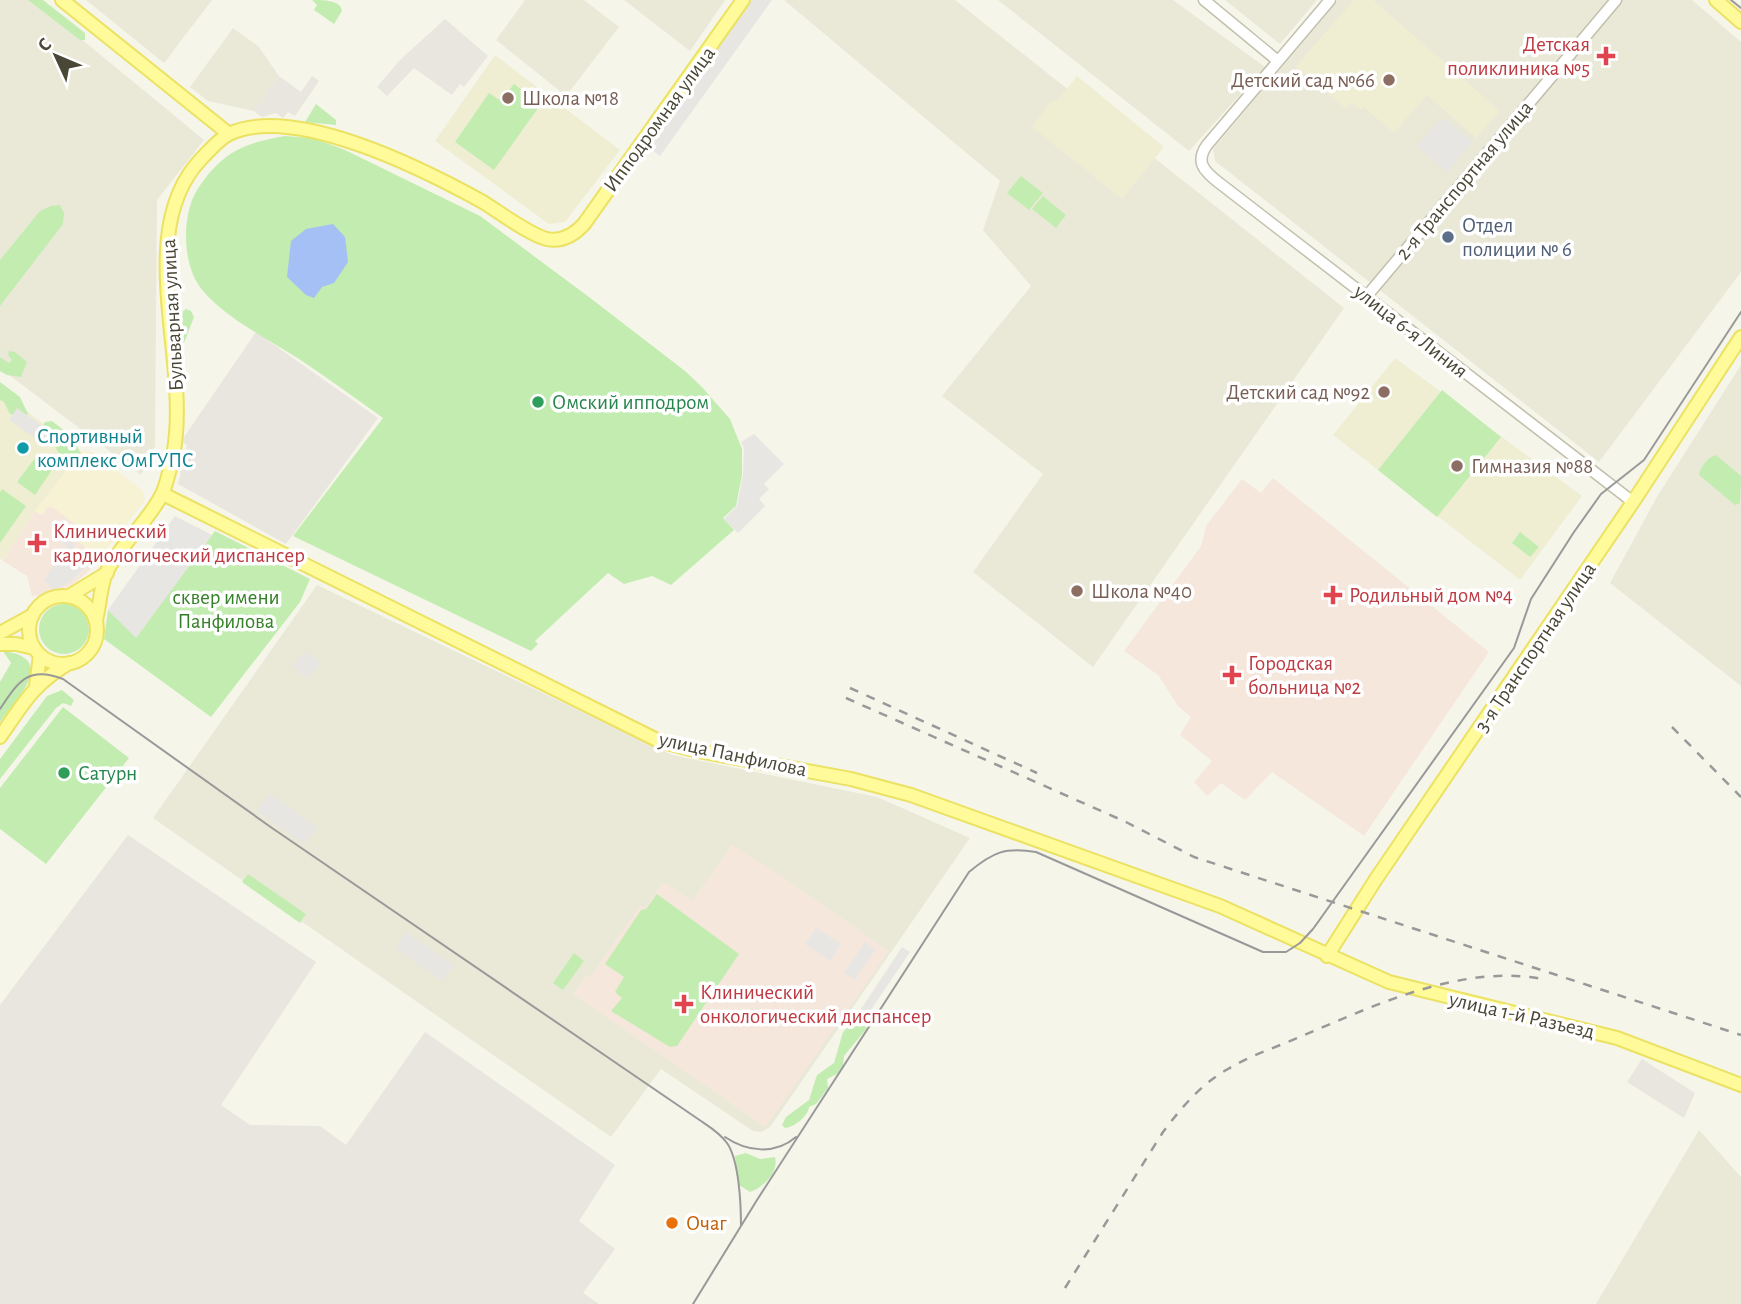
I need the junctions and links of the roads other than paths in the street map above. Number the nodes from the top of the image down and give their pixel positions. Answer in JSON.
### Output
{"nodes":[{"id":1,"x":62,"y":0,"type":"edge"},
{"id":2,"x":743,"y":0,"type":"edge"},
{"id":3,"x":1204,"y":0,"type":"edge"},
{"id":4,"x":1330,"y":0,"type":"edge"},
{"id":5,"x":1616,"y":0,"type":"edge"},
{"id":6,"x":1716,"y":0,"type":"edge"},
{"id":7,"x":1741,"y":22,"type":"edge"},
{"id":8,"x":1278,"y":61,"type":"junction"},
{"id":9,"x":229,"y":134,"type":"junction"},
{"id":10,"x":1366,"y":297,"type":"junction"},
{"id":11,"x":1741,"y":337,"type":"edge"},
{"id":12,"x":163,"y":494,"type":"junction"},
{"id":13,"x":1633,"y":502,"type":"junction"},
{"id":14,"x":107,"y":573,"type":"junction"},
{"id":15,"x":69,"y":596,"type":"junction"},
{"id":16,"x":33,"y":615,"type":"junction"},
{"id":17,"x":96,"y":620,"type":"junction"},
{"id":18,"x":0,"y":634,"type":"edge"},
{"id":19,"x":0,"y":644,"type":"edge"},
{"id":20,"x":37,"y":651,"type":"junction"},
{"id":21,"x":70,"y":663,"type":"junction"},
{"id":22,"x":36,"y":687,"type":"junction"},
{"id":23,"x":0,"y":737,"type":"edge"},
{"id":24,"x":1327,"y":956,"type":"junction"},
{"id":25,"x":1741,"y":1085,"type":"edge"}],
"edges":[{"from":1,"to":9,"type":"main road"},
{"from":2,"to":9,"type":"main road","name":"Ипподромная улица"},
{"from":3,"to":8,"type":"street"},
{"from":4,"to":8,"type":"street"},
{"from":5,"to":10,"type":"street","name":"2-я Транспортная улица"},
{"from":6,"to":7,"type":"main road"},
{"from":8,"to":10,"type":"street","name":"улица 6-я Линия"},
{"from":9,"to":12,"type":"main road","name":"Бульварная улица"},
{"from":10,"to":13,"type":"street","name":"улица 6-я Линия"},
{"from":11,"to":13,"type":"main road","name":"3-я Транспортная улица"},
{"from":12,"to":14,"type":"main road","name":"Бульварная улица"},
{"from":12,"to":24,"type":"main road","name":"улица Панфилова"},
{"from":13,"to":24,"type":"main road","name":"3-я Транспортная улица"},
{"from":14,"to":15,"type":"main road","name":"Бульварная улица"},
{"from":14,"to":17,"type":"main road","name":"Бульварная улица"},
{"from":15,"to":16,"type":"main road"},
{"from":15,"to":17,"type":"main road"},
{"from":16,"to":18,"type":"main road"},
{"from":16,"to":20,"type":"main road"},
{"from":17,"to":21,"type":"main road"},
{"from":19,"to":20,"type":"main road"},
{"from":20,"to":21,"type":"main road"},
{"from":20,"to":22,"type":"main road"},
{"from":21,"to":22,"type":"main road"},
{"from":22,"to":23,"type":"main road"},
{"from":24,"to":25,"type":"main road","name":"улица 1-й Разъезд"}]}
